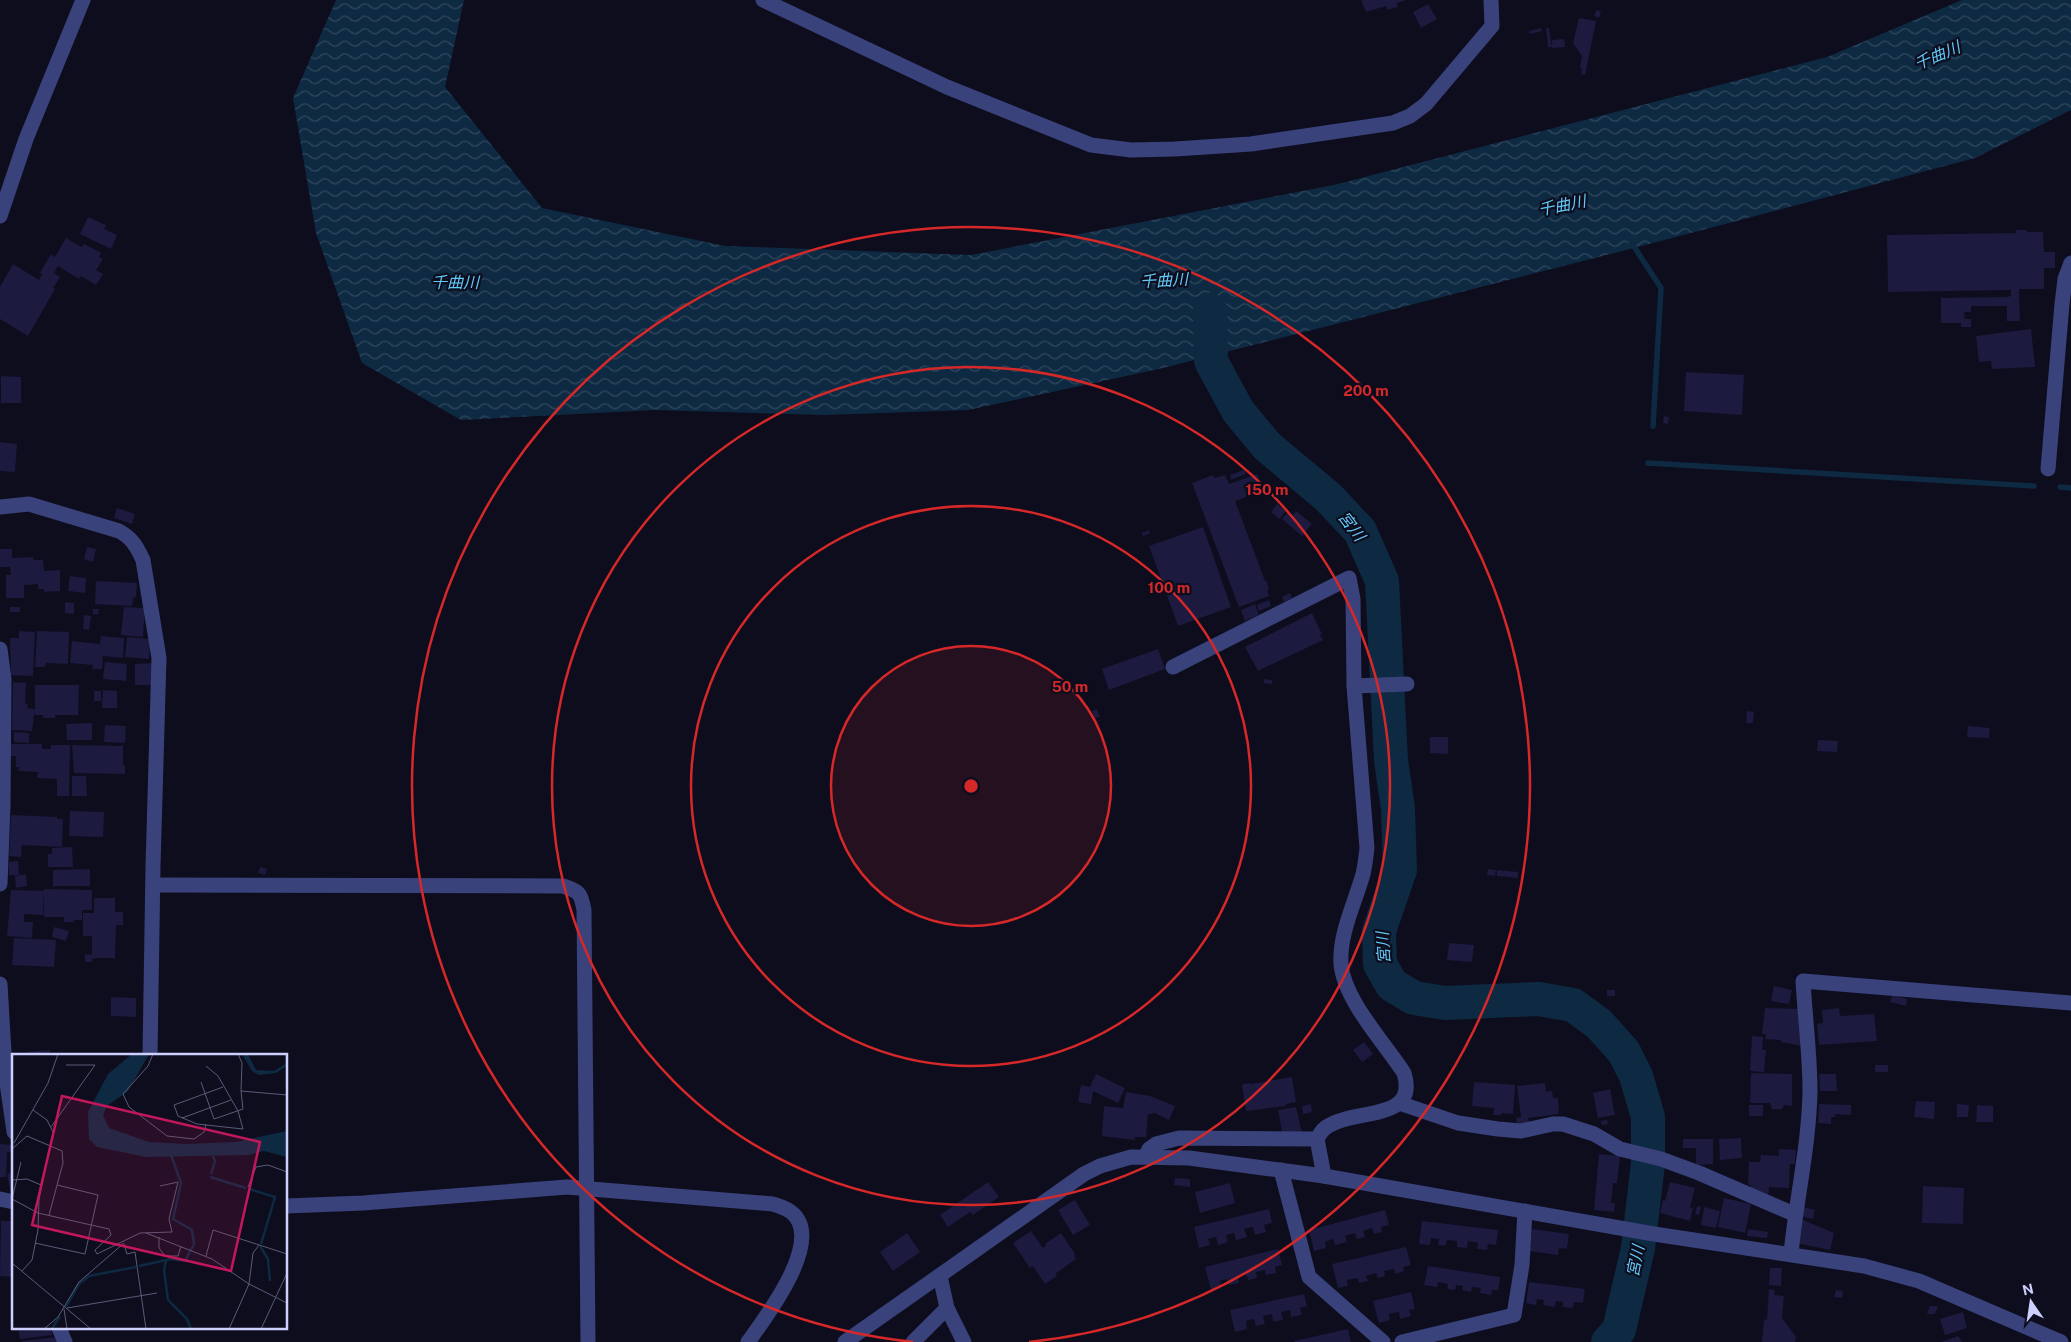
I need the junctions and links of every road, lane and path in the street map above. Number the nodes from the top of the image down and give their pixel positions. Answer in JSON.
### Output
{"nodes":[{"id":1,"x":83,"y":0,"type":"edge"},
{"id":2,"x":763,"y":0,"type":"edge"},
{"id":3,"x":1491,"y":0,"type":"edge"},
{"id":4,"x":0,"y":216,"type":"edge"},
{"id":5,"x":2071,"y":263,"type":"edge"},
{"id":6,"x":2048,"y":469,"type":"dead end"},
{"id":7,"x":0,"y":507,"type":"edge"},
{"id":8,"x":0,"y":649,"type":"edge"},
{"id":9,"x":1173,"y":667,"type":"dead end"},
{"id":10,"x":1404,"y":684,"type":"dead end"},
{"id":11,"x":1354,"y":686,"type":"junction"},
{"id":12,"x":0,"y":884,"type":"edge"},
{"id":13,"x":154,"y":885,"type":"junction"},
{"id":14,"x":0,"y":984,"type":"edge"},
{"id":15,"x":2071,"y":1003,"type":"edge"},
{"id":16,"x":150,"y":1054,"type":"edge"},
{"id":17,"x":1399,"y":1104,"type":"junction"},
{"id":18,"x":12,"y":1118,"type":"edge"},
{"id":19,"x":1317,"y":1139,"type":"junction"},
{"id":20,"x":1146,"y":1156,"type":"junction"},
{"id":21,"x":1281,"y":1170,"type":"junction"},
{"id":22,"x":1324,"y":1176,"type":"junction"},
{"id":23,"x":588,"y":1188,"type":"junction"},
{"id":24,"x":288,"y":1206,"type":"edge"},
{"id":25,"x":1524,"y":1211,"type":"junction"},
{"id":26,"x":1794,"y":1214,"type":"junction"},
{"id":27,"x":1790,"y":1254,"type":"junction"},
{"id":28,"x":940,"y":1276,"type":"junction"},
{"id":29,"x":947,"y":1308,"type":"junction"},
{"id":30,"x":60,"y":1330,"type":"edge"},
{"id":31,"x":65,"y":1342,"type":"edge"},
{"id":32,"x":588,"y":1342,"type":"edge"},
{"id":33,"x":748,"y":1342,"type":"edge"},
{"id":34,"x":845,"y":1342,"type":"edge"},
{"id":35,"x":913,"y":1342,"type":"edge"},
{"id":36,"x":964,"y":1342,"type":"edge"},
{"id":37,"x":1383,"y":1342,"type":"edge"},
{"id":38,"x":1402,"y":1342,"type":"edge"},
{"id":39,"x":2061,"y":1342,"type":"edge"}],
"edges":[{"from":1,"to":4,"type":"street"},
{"from":2,"to":3,"type":"street"},
{"from":5,"to":6,"type":"street"},
{"from":7,"to":13,"type":"street"},
{"from":8,"to":12,"type":"street"},
{"from":9,"to":11,"type":"street"},
{"from":10,"to":11,"type":"street"},
{"from":11,"to":17,"type":"street"},
{"from":13,"to":16,"type":"street"},
{"from":13,"to":23,"type":"street"},
{"from":14,"to":18,"type":"street"},
{"from":15,"to":26,"type":"street"},
{"from":17,"to":19,"type":"street"},
{"from":17,"to":26,"type":"street"},
{"from":19,"to":20,"type":"street"},
{"from":19,"to":22,"type":"street"},
{"from":20,"to":21,"type":"street"},
{"from":20,"to":28,"type":"street"},
{"from":21,"to":22,"type":"street"},
{"from":21,"to":37,"type":"street"},
{"from":22,"to":25,"type":"street"},
{"from":23,"to":24,"type":"street"},
{"from":23,"to":32,"type":"street"},
{"from":23,"to":33,"type":"street"},
{"from":25,"to":27,"type":"street"},
{"from":25,"to":38,"type":"street"},
{"from":26,"to":27,"type":"street"},
{"from":27,"to":39,"type":"street"},
{"from":28,"to":29,"type":"street"},
{"from":28,"to":34,"type":"street"},
{"from":29,"to":35,"type":"street"},
{"from":29,"to":36,"type":"street"},
{"from":30,"to":31,"type":"street"}]}
